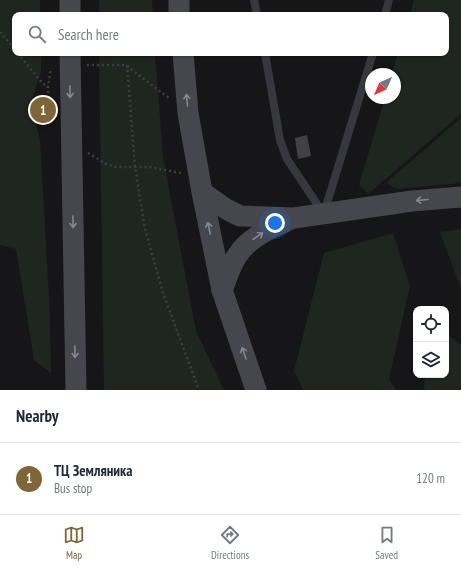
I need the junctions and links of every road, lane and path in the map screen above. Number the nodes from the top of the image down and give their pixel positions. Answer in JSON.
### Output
{"nodes":[{"id":1,"x":70,"y":0,"type":"edge"},
{"id":2,"x":179,"y":0,"type":"edge"},
{"id":3,"x":254,"y":0,"type":"edge"},
{"id":4,"x":390,"y":0,"type":"edge"},
{"id":5,"x":70,"y":12,"type":"edge"},
{"id":6,"x":179,"y":12,"type":"edge"},
{"id":7,"x":256,"y":12,"type":"edge"},
{"id":8,"x":386,"y":12,"type":"edge"},
{"id":9,"x":0,"y":32,"type":"edge"},
{"id":10,"x":12,"y":46,"type":"edge"},
{"id":11,"x":20,"y":56,"type":"edge"},
{"id":12,"x":183,"y":56,"type":"edge"},
{"id":13,"x":266,"y":56,"type":"edge"},
{"id":14,"x":372,"y":56,"type":"edge"},
{"id":15,"x":70,"y":59,"type":"edge"},
{"id":16,"x":127,"y":65,"type":"junction"},
{"id":17,"x":48,"y":87,"type":"junction"},
{"id":18,"x":188,"y":112,"type":"junction"},
{"id":19,"x":49,"y":123,"type":"dead end"},
{"id":20,"x":71,"y":142,"type":"junction"},
{"id":21,"x":135,"y":167,"type":"junction"},
{"id":22,"x":201,"y":184,"type":"junction"},
{"id":23,"x":461,"y":197,"type":"edge"},
{"id":24,"x":324,"y":213,"type":"junction"},
{"id":25,"x":294,"y":218,"type":"junction"},
{"id":26,"x":222,"y":290,"type":"junction"},
{"id":27,"x":76,"y":390,"type":"edge"},
{"id":28,"x":199,"y":390,"type":"edge"},
{"id":29,"x":256,"y":390,"type":"edge"}],
"edges":[{"from":1,"to":5,"type":"main road"},
{"from":2,"to":6,"type":"main road"},
{"from":3,"to":7,"type":"lane"},
{"from":4,"to":8,"type":"lane"},
{"from":9,"to":10,"type":"path"},
{"from":11,"to":17,"type":"path"},
{"from":18,"to":12,"type":"main road","one_way":true},
{"from":13,"to":24,"type":"lane"},
{"from":14,"to":24,"type":"lane"},
{"from":15,"to":16,"type":"path"},
{"from":15,"to":17,"type":"path"},
{"from":15,"to":20,"type":"main road","one_way":true},
{"from":16,"to":18,"type":"path"},
{"from":16,"to":21,"type":"path"},
{"from":17,"to":19,"type":"path"},
{"from":18,"to":22,"type":"main road"},
{"from":20,"to":21,"type":"path"},
{"from":20,"to":27,"type":"main road","one_way":true},
{"from":21,"to":22,"type":"path"},
{"from":21,"to":28,"type":"path"},
{"from":22,"to":25,"type":"main road"},
{"from":26,"to":22,"type":"main road","one_way":true},
{"from":23,"to":24,"type":"main road","one_way":true},
{"from":24,"to":25,"type":"main road"},
{"from":26,"to":25,"type":"main road","one_way":true},
{"from":29,"to":26,"type":"main road","one_way":true}]}
